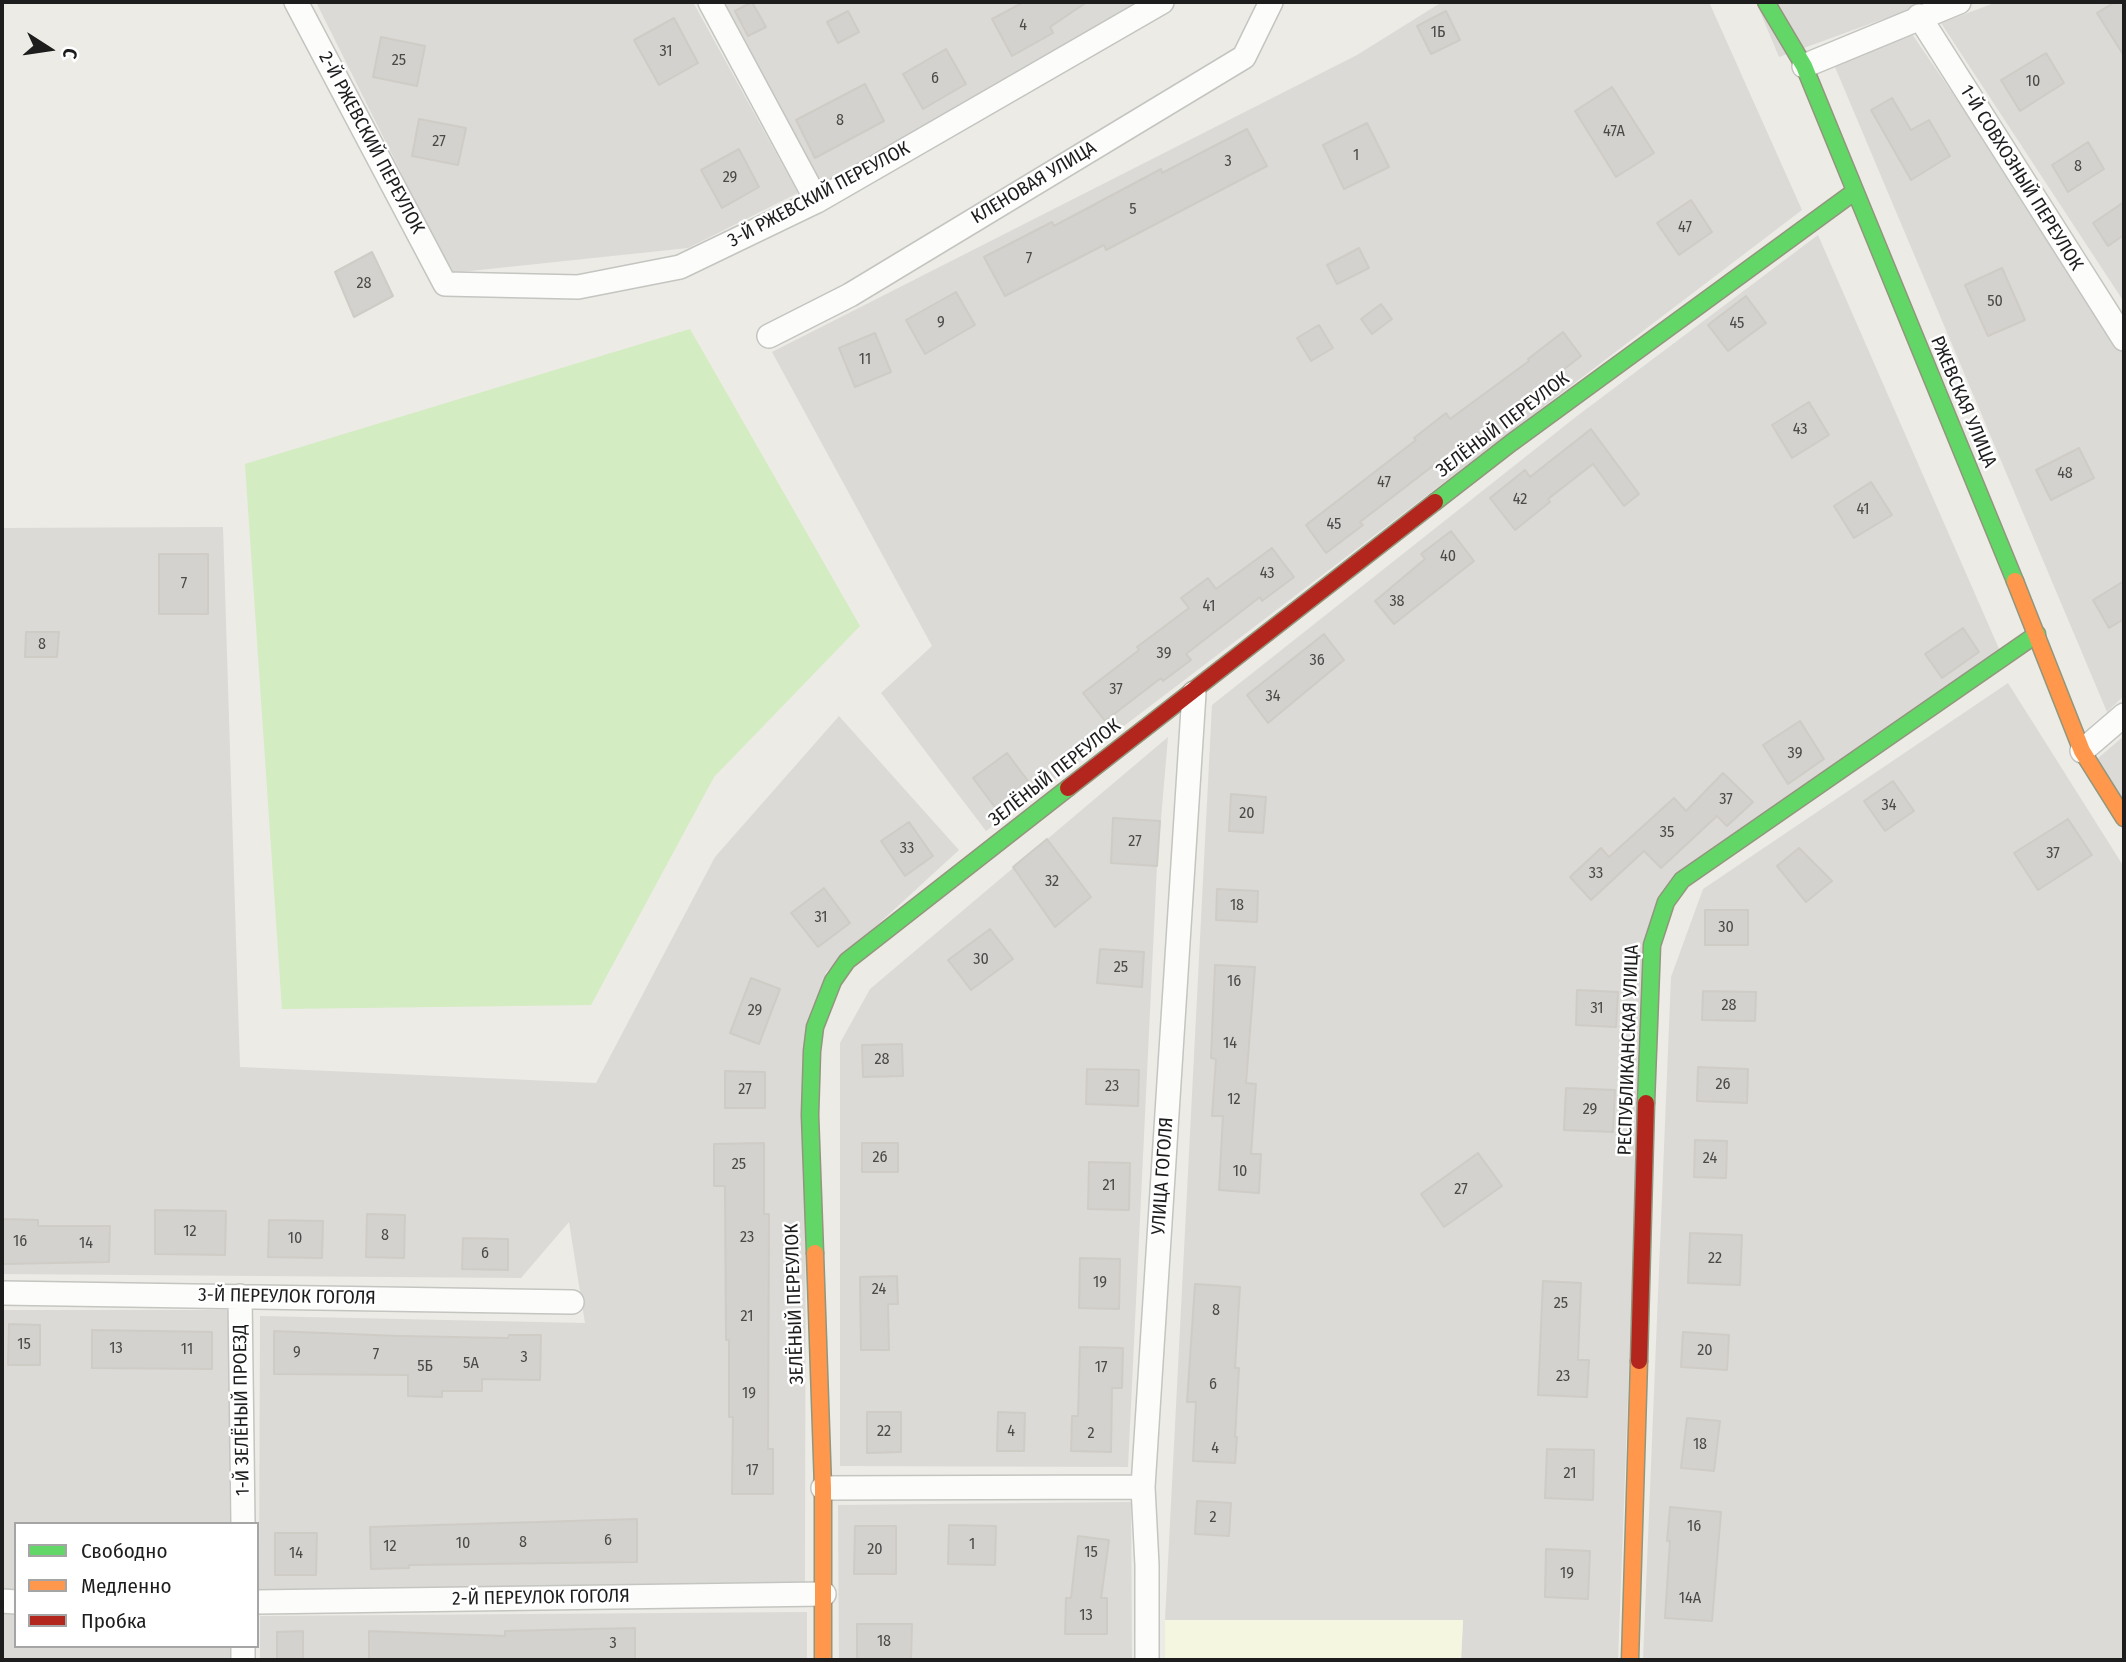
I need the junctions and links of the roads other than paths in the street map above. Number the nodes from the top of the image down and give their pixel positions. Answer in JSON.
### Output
{"nodes":[{"id":1,"x":296,"y":2,"type":"edge"},
{"id":2,"x":710,"y":2,"type":"edge"},
{"id":3,"x":1162,"y":2,"type":"edge"},
{"id":4,"x":1271,"y":2,"type":"edge"},
{"id":5,"x":1766,"y":2,"type":"edge"},
{"id":6,"x":1959,"y":2,"type":"edge"},
{"id":7,"x":1919,"y":16,"type":"junction"},
{"id":8,"x":1804,"y":66,"type":"junction"},
{"id":9,"x":1854,"y":192,"type":"junction"},
{"id":10,"x":817,"y":201,"type":"junction"},
{"id":11,"x":445,"y":284,"type":"joint"},
{"id":12,"x":769,"y":336,"type":"dead end"},
{"id":13,"x":2124,"y":339,"type":"edge"},
{"id":14,"x":2037,"y":634,"type":"junction"},
{"id":15,"x":1194,"y":693,"type":"junction"},
{"id":16,"x":2124,"y":715,"type":"edge"},
{"id":17,"x":2082,"y":751,"type":"junction"},
{"id":18,"x":2124,"y":817,"type":"edge"},
{"id":19,"x":2,"y":1293,"type":"edge"},
{"id":20,"x":240,"y":1296,"type":"junction"},
{"id":21,"x":572,"y":1302,"type":"dead end"},
{"id":22,"x":1143,"y":1487,"type":"junction"},
{"id":23,"x":823,"y":1488,"type":"junction"},
{"id":24,"x":243,"y":1522,"type":"edge"},
{"id":25,"x":824,"y":1594,"type":"junction"},
{"id":26,"x":259,"y":1602,"type":"edge"},
{"id":27,"x":823,"y":1660,"type":"edge"},
{"id":28,"x":1146,"y":1660,"type":"edge"},
{"id":29,"x":1630,"y":1660,"type":"edge"}],
"edges":[{"from":1,"to":11,"type":"street","name":"2-Й РЖЕВСКИЙ ПЕРЕУЛОК"},
{"from":2,"to":10,"type":"street"},
{"from":3,"to":10,"type":"street","name":"3-Й РЖЕВСКИЙ ПЕРЕУЛОК"},
{"from":4,"to":12,"type":"street","name":"КЛЕНОВАЯ УЛИЦА"},
{"from":5,"to":8,"type":"street","name":"РЖЕВСКАЯ УЛИЦА"},
{"from":6,"to":7,"type":"street"},
{"from":7,"to":8,"type":"street"},
{"from":7,"to":13,"type":"street","name":"1-Й СОВХОЗНЫЙ ПЕРЕУЛОК"},
{"from":8,"to":9,"type":"street","name":"РЖЕВСКАЯ УЛИЦА"},
{"from":9,"to":14,"type":"street","name":"РЖЕВСКАЯ УЛИЦА"},
{"from":9,"to":15,"type":"street","name":"ЗЕЛЁНЫЙ ПЕРЕУЛОК"},
{"from":10,"to":11,"type":"street","name":"3-Й РЖЕВСКИЙ ПЕРЕУЛОК"},
{"from":14,"to":17,"type":"street","name":"РЖЕВСКАЯ УЛИЦА"},
{"from":14,"to":29,"type":"street","name":"РЕСПУБЛИКАНСКАЯ УЛИЦА"},
{"from":15,"to":22,"type":"street","name":"УЛИЦА ГОГОЛЯ"},
{"from":15,"to":23,"type":"street","name":"ЗЕЛЁНЫЙ ПЕРЕУЛОК"},
{"from":16,"to":17,"type":"street"},
{"from":17,"to":18,"type":"street","name":"РЖЕВСКАЯ УЛИЦА"},
{"from":19,"to":20,"type":"street","name":"3-Й ПЕРЕУЛОК ГОГОЛЯ"},
{"from":20,"to":21,"type":"street","name":"3-Й ПЕРЕУЛОК ГОГОЛЯ"},
{"from":20,"to":24,"type":"street","name":"1-Й ЗЕЛЁНЫЙ ПРОЕЗД"},
{"from":22,"to":23,"type":"street"},
{"from":22,"to":28,"type":"street","name":"УЛИЦА ГОГОЛЯ"},
{"from":23,"to":25,"type":"street","name":"ЗЕЛЁНЫЙ ПЕРЕУЛОК"},
{"from":25,"to":26,"type":"street","name":"2-Й ПЕРЕУЛОК ГОГОЛЯ"},
{"from":25,"to":27,"type":"street","name":"ЗЕЛЁНЫЙ ПЕРЕУЛОК"}]}
